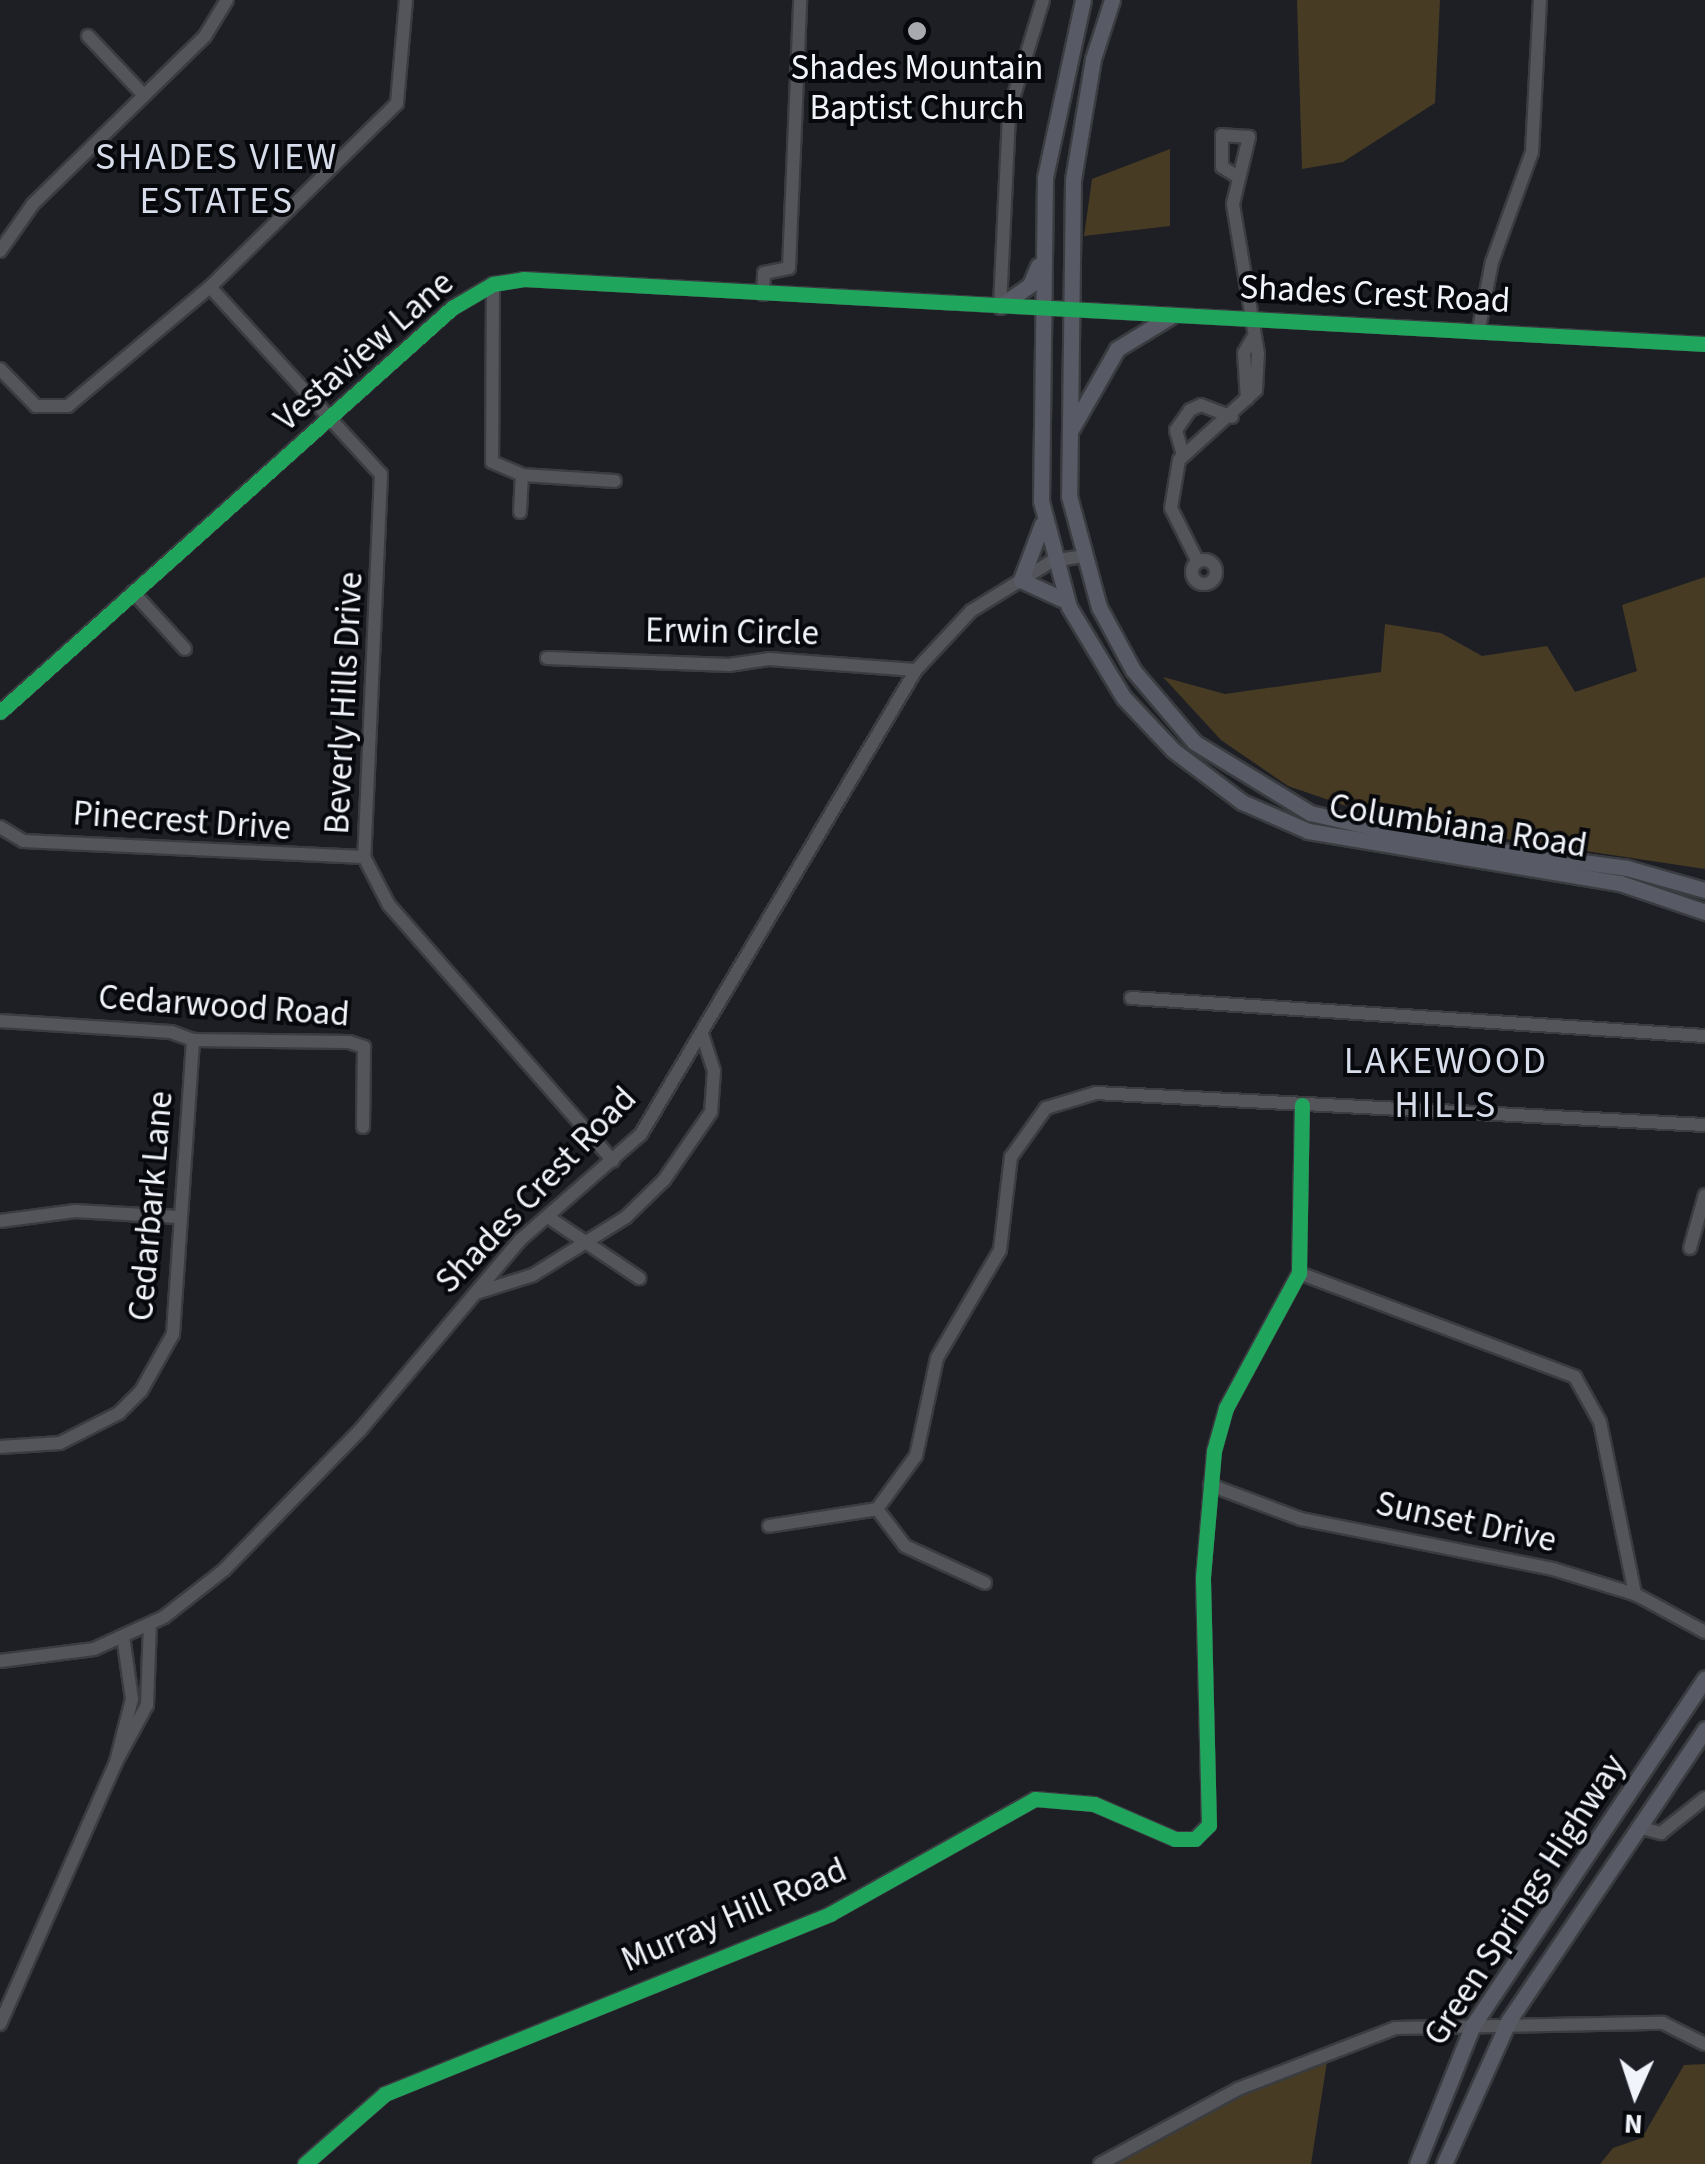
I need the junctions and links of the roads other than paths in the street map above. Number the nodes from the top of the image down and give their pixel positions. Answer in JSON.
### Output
{"nodes":[{"id":1,"x":227,"y":0,"type":"edge"},
{"id":2,"x":406,"y":0,"type":"edge"},
{"id":3,"x":800,"y":0,"type":"edge"},
{"id":4,"x":1043,"y":0,"type":"edge"},
{"id":5,"x":1083,"y":0,"type":"edge"},
{"id":6,"x":1112,"y":0,"type":"edge"},
{"id":7,"x":1540,"y":0,"type":"edge"},
{"id":8,"x":88,"y":36,"type":"dead end"},
{"id":9,"x":141,"y":92,"type":"junction"},
{"id":10,"x":1234,"y":175,"type":"dead end"},
{"id":11,"x":1046,"y":178,"type":"junction"},
{"id":12,"x":1074,"y":180,"type":"junction"},
{"id":13,"x":0,"y":251,"type":"edge"},
{"id":14,"x":1043,"y":253,"type":"junction"},
{"id":15,"x":493,"y":284,"type":"junction"},
{"id":16,"x":210,"y":287,"type":"junction"},
{"id":17,"x":762,"y":294,"type":"junction"},
{"id":18,"x":1000,"y":306,"type":"junction"},
{"id":19,"x":1042,"y":310,"type":"junction"},
{"id":20,"x":1069,"y":311,"type":"junction"},
{"id":21,"x":1171,"y":316,"type":"junction"},
{"id":22,"x":1252,"y":318,"type":"junction"},
{"id":23,"x":1479,"y":328,"type":"junction"},
{"id":24,"x":1705,"y":344,"type":"edge"},
{"id":25,"x":0,"y":369,"type":"edge"},
{"id":26,"x":1232,"y":417,"type":"junction"},
{"id":27,"x":331,"y":418,"type":"junction"},
{"id":28,"x":1068,"y":437,"type":"junction"},
{"id":29,"x":1183,"y":455,"type":"junction"},
{"id":30,"x":522,"y":475,"type":"junction"},
{"id":31,"x":615,"y":481,"type":"dead end"},
{"id":32,"x":520,"y":512,"type":"dead end"},
{"id":33,"x":1044,"y":516,"type":"junction"},
{"id":34,"x":1082,"y":556,"type":"junction"},
{"id":35,"x":1052,"y":560,"type":"junction"},
{"id":36,"x":1198,"y":562,"type":"dead end"},
{"id":37,"x":1021,"y":580,"type":"junction"},
{"id":38,"x":133,"y":592,"type":"junction"},
{"id":39,"x":1068,"y":607,"type":"junction"},
{"id":40,"x":185,"y":649,"type":"dead end"},
{"id":41,"x":547,"y":658,"type":"dead end"},
{"id":42,"x":916,"y":670,"type":"junction"},
{"id":43,"x":0,"y":712,"type":"edge"},
{"id":44,"x":0,"y":828,"type":"edge"},
{"id":45,"x":364,"y":857,"type":"junction"},
{"id":46,"x":1621,"y":875,"type":"junction"},
{"id":47,"x":1705,"y":890,"type":"edge"},
{"id":48,"x":1705,"y":912,"type":"edge"},
{"id":49,"x":1131,"y":998,"type":"dead end"},
{"id":50,"x":0,"y":1022,"type":"edge"},
{"id":51,"x":702,"y":1034,"type":"junction"},
{"id":52,"x":1705,"y":1036,"type":"edge"},
{"id":53,"x":193,"y":1040,"type":"junction"},
{"id":54,"x":1302,"y":1106,"type":"junction"},
{"id":55,"x":1705,"y":1125,"type":"edge"},
{"id":56,"x":364,"y":1127,"type":"dead end"},
{"id":57,"x":613,"y":1160,"type":"junction"},
{"id":58,"x":1705,"y":1196,"type":"edge"},
{"id":59,"x":178,"y":1217,"type":"junction"},
{"id":60,"x":548,"y":1217,"type":"junction"},
{"id":61,"x":0,"y":1221,"type":"edge"},
{"id":62,"x":582,"y":1240,"type":"junction"},
{"id":63,"x":1690,"y":1248,"type":"dead end"},
{"id":64,"x":1299,"y":1273,"type":"junction"},
{"id":65,"x":638,"y":1278,"type":"dead end"},
{"id":66,"x":476,"y":1293,"type":"junction"},
{"id":67,"x":0,"y":1447,"type":"edge"},
{"id":68,"x":1210,"y":1484,"type":"junction"},
{"id":69,"x":878,"y":1509,"type":"junction"},
{"id":70,"x":769,"y":1526,"type":"dead end"},
{"id":71,"x":986,"y":1583,"type":"dead end"},
{"id":72,"x":1636,"y":1594,"type":"junction"},
{"id":73,"x":150,"y":1624,"type":"junction"},
{"id":74,"x":1705,"y":1632,"type":"edge"},
{"id":75,"x":123,"y":1636,"type":"junction"},
{"id":76,"x":0,"y":1661,"type":"edge"},
{"id":77,"x":1705,"y":1678,"type":"edge"},
{"id":78,"x":1705,"y":1729,"type":"edge"},
{"id":79,"x":116,"y":1762,"type":"junction"},
{"id":80,"x":1705,"y":1798,"type":"edge"},
{"id":81,"x":1638,"y":1827,"type":"junction"},
{"id":82,"x":1510,"y":2020,"type":"junction"},
{"id":83,"x":0,"y":2024,"type":"edge"},
{"id":84,"x":1473,"y":2025,"type":"junction"},
{"id":85,"x":1705,"y":2044,"type":"edge"},
{"id":86,"x":305,"y":2164,"type":"edge"},
{"id":87,"x":1100,"y":2164,"type":"edge"},
{"id":88,"x":1417,"y":2164,"type":"edge"},
{"id":89,"x":1444,"y":2164,"type":"edge"}],
"edges":[{"from":1,"to":9,"type":"street"},
{"from":2,"to":16,"type":"street"},
{"from":3,"to":17,"type":"street"},
{"from":4,"to":18,"type":"street"},
{"from":5,"to":11,"type":"main road","name":"Columbiana Road"},
{"from":6,"to":12,"type":"main road","name":"Columbiana Road"},
{"from":7,"to":23,"type":"street"},
{"from":8,"to":9,"type":"street"},
{"from":9,"to":13,"type":"street"},
{"from":10,"to":22,"type":"street"},
{"from":11,"to":12,"type":"main road"},
{"from":11,"to":14,"type":"main road","name":"Columbiana Road"},
{"from":12,"to":20,"type":"main road","name":"Columbiana Road"},
{"from":14,"to":18,"type":"main road"},
{"from":14,"to":19,"type":"main road","name":"Columbiana Road"},
{"from":15,"to":17,"type":"street","name":"Vestaview Lane"},
{"from":15,"to":27,"type":"street","name":"Vestaview Lane"},
{"from":15,"to":30,"type":"street"},
{"from":16,"to":25,"type":"street"},
{"from":16,"to":27,"type":"street","name":"Beverly Hills Drive"},
{"from":17,"to":18,"type":"street","name":"Vestaview Lane"},
{"from":18,"to":19,"type":"street","name":"Vestaview Lane"},
{"from":19,"to":20,"type":"street","name":"Shades Crest Road"},
{"from":19,"to":33,"type":"main road","name":"Columbiana Road"},
{"from":20,"to":21,"type":"street","name":"Shades Crest Road"},
{"from":20,"to":28,"type":"main road","name":"Columbiana Road"},
{"from":21,"to":22,"type":"street","name":"Shades Crest Road"},
{"from":21,"to":28,"type":"main road"},
{"from":22,"to":23,"type":"street","name":"Shades Crest Road"},
{"from":22,"to":26,"type":"street"},
{"from":23,"to":24,"type":"street","name":"Shades Crest Road"},
{"from":26,"to":29,"type":"street"},
{"from":26,"to":29,"type":"street"},
{"from":27,"to":38,"type":"street","name":"Vestaview Lane"},
{"from":27,"to":45,"type":"street","name":"Beverly Hills Drive"},
{"from":28,"to":34,"type":"main road","name":"Columbiana Road"},
{"from":29,"to":36,"type":"street"},
{"from":30,"to":31,"type":"street"},
{"from":30,"to":32,"type":"street"},
{"from":33,"to":35,"type":"main road","name":"Columbiana Road"},
{"from":33,"to":37,"type":"main road"},
{"from":34,"to":35,"type":"street","name":"Shades Crest Road"},
{"from":34,"to":46,"type":"main road","name":"Columbiana Road"},
{"from":35,"to":37,"type":"street","name":"Shades Crest Road"},
{"from":35,"to":39,"type":"main road","name":"Columbiana Road"},
{"from":37,"to":39,"type":"main road"},
{"from":37,"to":42,"type":"street","name":"Shades Crest Road"},
{"from":38,"to":40,"type":"street"},
{"from":38,"to":43,"type":"street","name":"Vestaview Lane"},
{"from":39,"to":46,"type":"main road","name":"Columbiana Road"},
{"from":41,"to":42,"type":"street","name":"Erwin Circle"},
{"from":42,"to":51,"type":"street","name":"Shades Crest Road"},
{"from":44,"to":45,"type":"street","name":"Pinecrest Drive"},
{"from":45,"to":57,"type":"street","name":"Beverly Hills Drive"},
{"from":46,"to":47,"type":"main road","name":"Columbiana Road"},
{"from":46,"to":48,"type":"main road","name":"Columbiana Road"},
{"from":49,"to":52,"type":"street"},
{"from":50,"to":53,"type":"street","name":"Cedarwood Road"},
{"from":51,"to":57,"type":"street","name":"Shades Crest Road"},
{"from":51,"to":62,"type":"street"},
{"from":53,"to":56,"type":"street","name":"Cedarwood Road"},
{"from":53,"to":59,"type":"street","name":"Cedarbark Lane"},
{"from":54,"to":55,"type":"street"},
{"from":54,"to":64,"type":"street"},
{"from":54,"to":69,"type":"street"},
{"from":57,"to":60,"type":"street","name":"Shades Crest Road"},
{"from":58,"to":63,"type":"street"},
{"from":59,"to":61,"type":"street"},
{"from":59,"to":67,"type":"street","name":"Cedarbark Lane"},
{"from":60,"to":62,"type":"street"},
{"from":60,"to":66,"type":"street","name":"Shades Crest Road"},
{"from":62,"to":65,"type":"street"},
{"from":62,"to":66,"type":"street"},
{"from":64,"to":68,"type":"street"},
{"from":64,"to":72,"type":"street"},
{"from":66,"to":73,"type":"street","name":"Shades Crest Road"},
{"from":68,"to":72,"type":"street","name":"Sunset Drive"},
{"from":68,"to":86,"type":"street","name":"Murray Hill Road"},
{"from":69,"to":70,"type":"street"},
{"from":69,"to":71,"type":"street"},
{"from":72,"to":74,"type":"street","name":"Sunset Drive"},
{"from":73,"to":75,"type":"street","name":"Shades Crest Road"},
{"from":73,"to":79,"type":"street"},
{"from":75,"to":76,"type":"street","name":"Shades Crest Road"},
{"from":75,"to":79,"type":"street"},
{"from":77,"to":84,"type":"main road","name":"Green Springs Highway"},
{"from":78,"to":81,"type":"main road","name":"Green Springs Highway"},
{"from":79,"to":83,"type":"street"},
{"from":80,"to":81,"type":"street"},
{"from":81,"to":82,"type":"main road","name":"Green Springs Highway"},
{"from":82,"to":84,"type":"street"},
{"from":82,"to":85,"type":"street"},
{"from":82,"to":89,"type":"main road","name":"Green Springs Highway"},
{"from":84,"to":87,"type":"street"},
{"from":84,"to":88,"type":"main road","name":"Green Springs Highway"}]}
